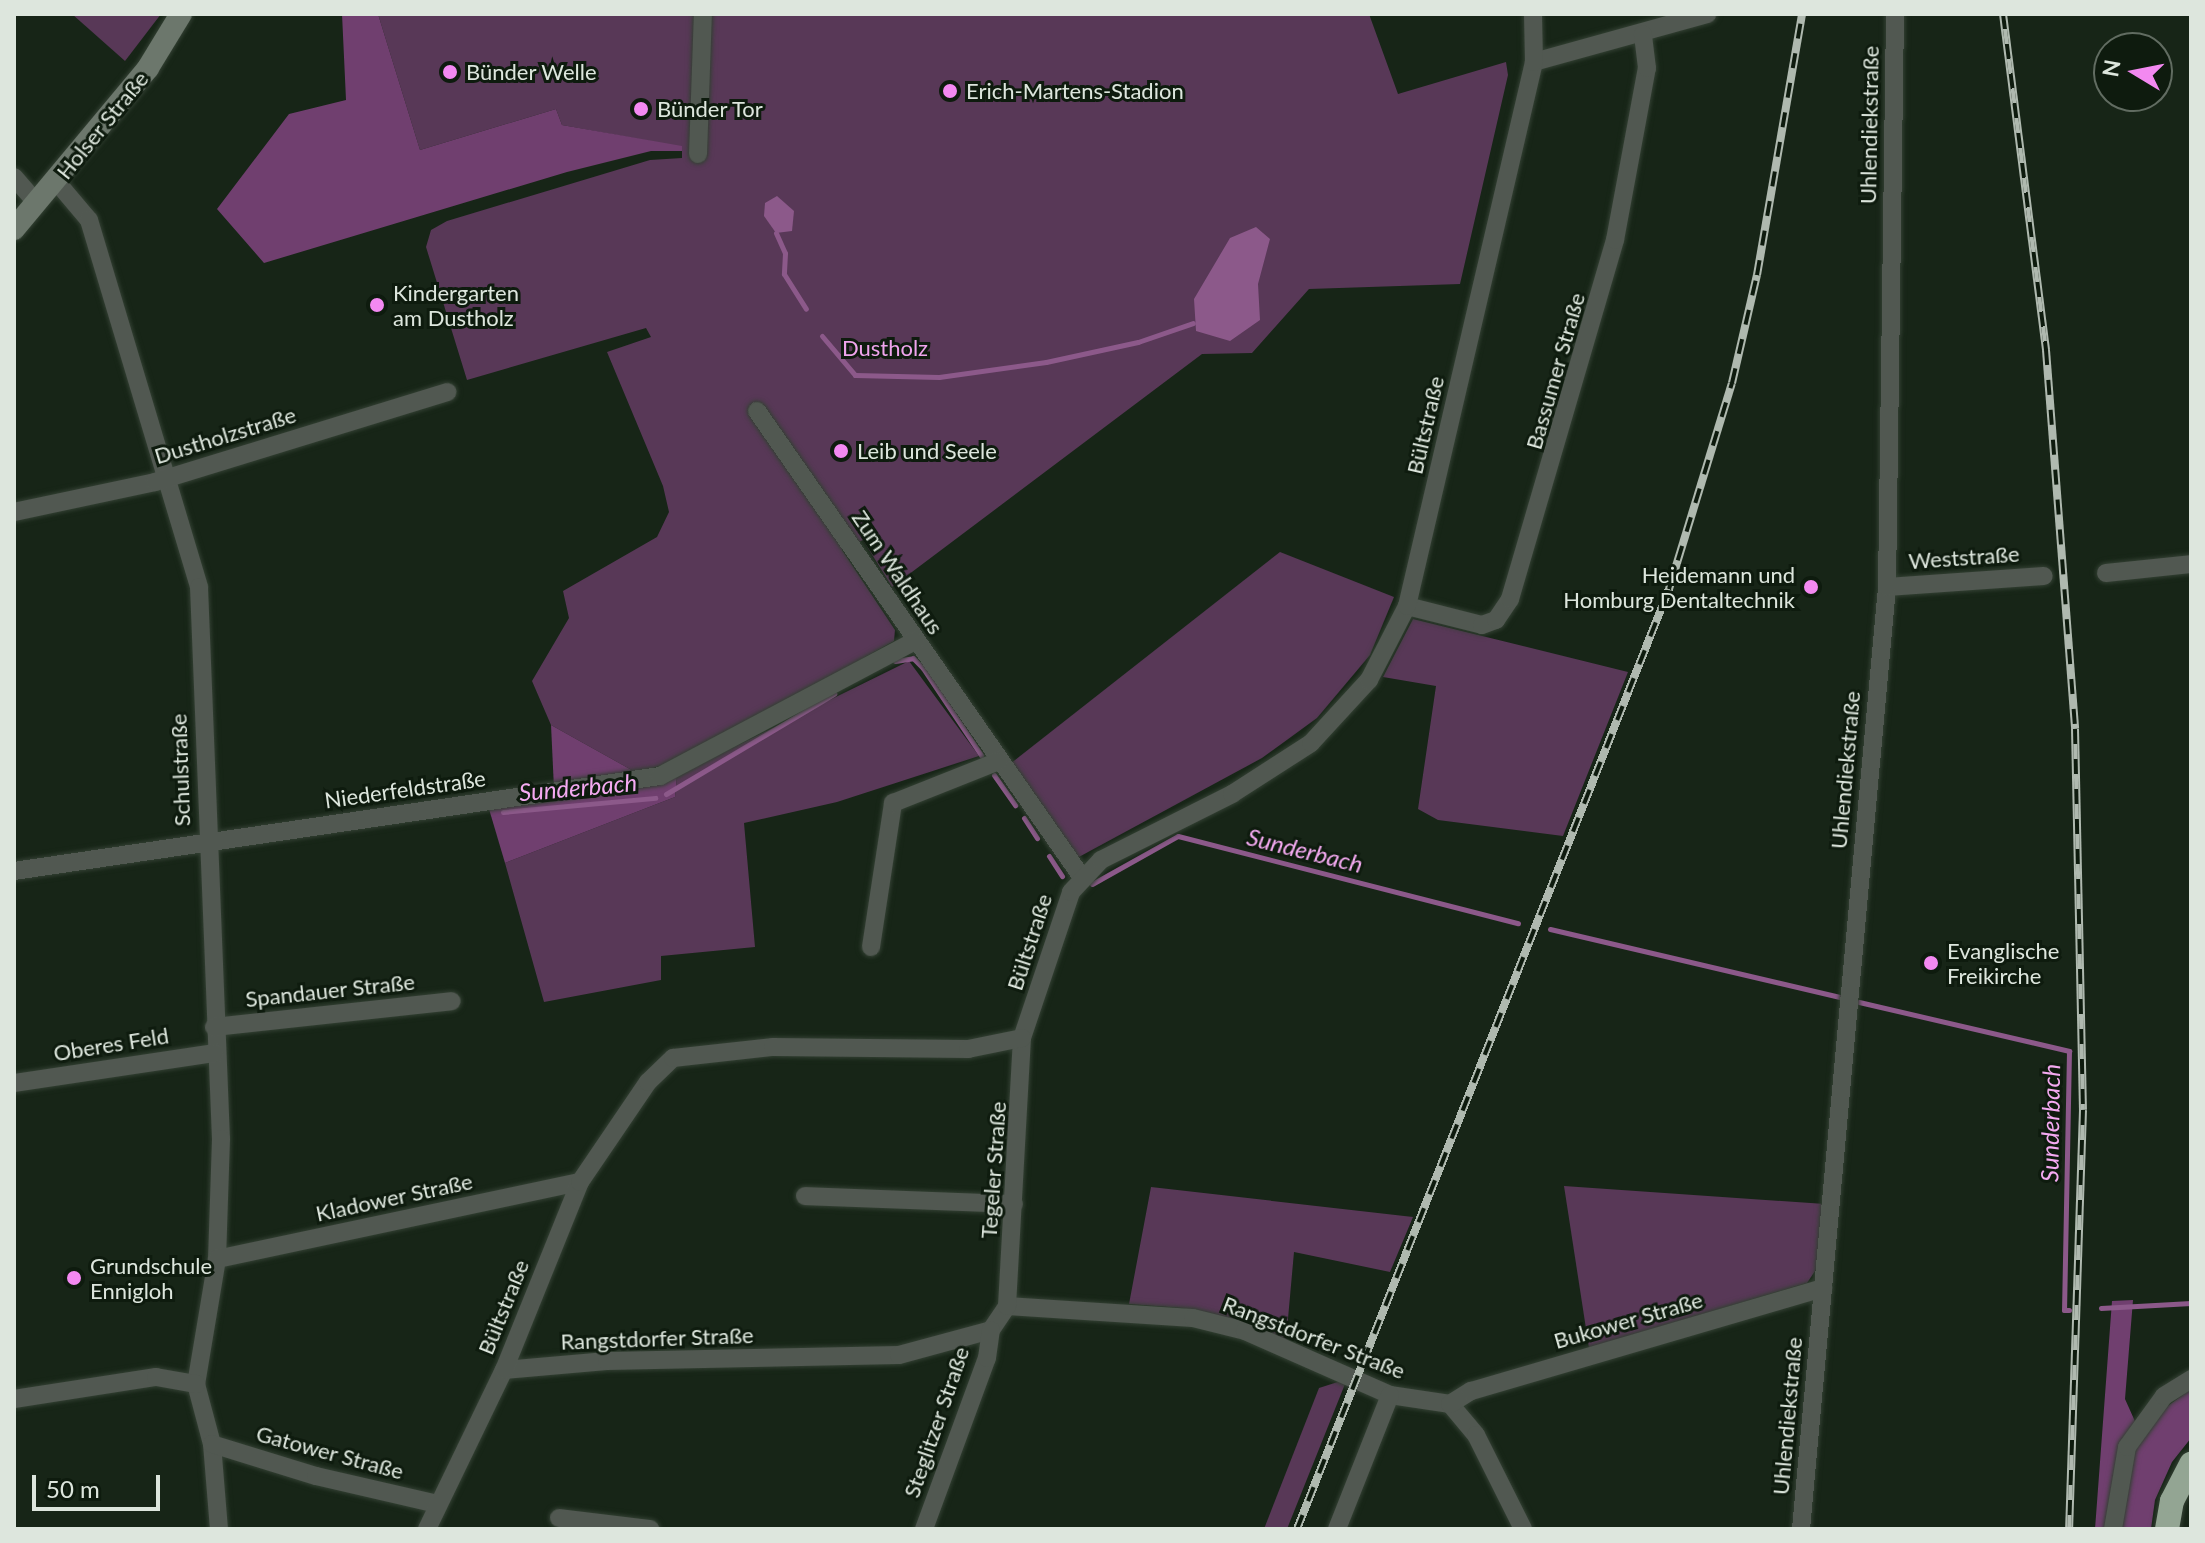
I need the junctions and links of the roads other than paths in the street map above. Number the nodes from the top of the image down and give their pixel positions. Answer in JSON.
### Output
{"nodes":[{"id":1,"x":181,"y":14,"type":"edge"},
{"id":2,"x":703,"y":14,"type":"edge"},
{"id":3,"x":1533,"y":14,"type":"edge"},
{"id":4,"x":1707,"y":14,"type":"edge"},
{"id":5,"x":1895,"y":14,"type":"edge"},
{"id":6,"x":1643,"y":34,"type":"junction"},
{"id":7,"x":1534,"y":62,"type":"junction"},
{"id":8,"x":698,"y":154,"type":"dead end"},
{"id":9,"x":14,"y":177,"type":"edge"},
{"id":10,"x":56,"y":181,"type":"junction"},
{"id":11,"x":37,"y":203,"type":"junction"},
{"id":12,"x":14,"y":229,"type":"edge"},
{"id":13,"x":447,"y":392,"type":"dead end"},
{"id":14,"x":757,"y":411,"type":"dead end"},
{"id":15,"x":168,"y":478,"type":"junction"},
{"id":16,"x":14,"y":512,"type":"edge"},
{"id":17,"x":2191,"y":564,"type":"edge"},
{"id":18,"x":2106,"y":573,"type":"dead end"},
{"id":19,"x":2044,"y":576,"type":"dead end"},
{"id":20,"x":1887,"y":587,"type":"junction"},
{"id":21,"x":1407,"y":606,"type":"junction"},
{"id":22,"x":915,"y":641,"type":"junction"},
{"id":23,"x":999,"y":761,"type":"junction"},
{"id":24,"x":206,"y":843,"type":"junction"},
{"id":25,"x":14,"y":871,"type":"edge"},
{"id":26,"x":1081,"y":876,"type":"junction"},
{"id":27,"x":871,"y":947,"type":"dead end"},
{"id":28,"x":452,"y":1001,"type":"dead end"},
{"id":29,"x":214,"y":1027,"type":"junction"},
{"id":30,"x":1022,"y":1038,"type":"junction"},
{"id":31,"x":215,"y":1053,"type":"junction"},
{"id":32,"x":14,"y":1083,"type":"edge"},
{"id":33,"x":580,"y":1182,"type":"junction"},
{"id":34,"x":805,"y":1196,"type":"dead end"},
{"id":35,"x":1014,"y":1204,"type":"junction"},
{"id":36,"x":217,"y":1259,"type":"junction"},
{"id":37,"x":1823,"y":1288,"type":"junction"},
{"id":38,"x":1007,"y":1306,"type":"junction"},
{"id":39,"x":991,"y":1330,"type":"junction"},
{"id":40,"x":504,"y":1370,"type":"junction"},
{"id":41,"x":2191,"y":1379,"type":"edge"},
{"id":42,"x":196,"y":1384,"type":"junction"},
{"id":43,"x":1390,"y":1395,"type":"junction"},
{"id":44,"x":14,"y":1399,"type":"edge"},
{"id":45,"x":1450,"y":1404,"type":"junction"},
{"id":46,"x":212,"y":1444,"type":"junction"},
{"id":47,"x":2191,"y":1464,"type":"edge"},
{"id":48,"x":2191,"y":1483,"type":"edge"},
{"id":49,"x":437,"y":1504,"type":"junction"},
{"id":50,"x":559,"y":1518,"type":"dead end"},
{"id":51,"x":219,"y":1529,"type":"edge"},
{"id":52,"x":427,"y":1529,"type":"edge"},
{"id":53,"x":650,"y":1529,"type":"edge"},
{"id":54,"x":924,"y":1529,"type":"edge"},
{"id":55,"x":1337,"y":1529,"type":"edge"},
{"id":56,"x":1523,"y":1529,"type":"edge"},
{"id":57,"x":1801,"y":1529,"type":"edge"},
{"id":58,"x":2113,"y":1529,"type":"edge"},
{"id":59,"x":2167,"y":1529,"type":"edge"},
{"id":60,"x":2179,"y":1529,"type":"edge"}],
"edges":[{"from":1,"to":10,"type":"main road","name":"Holser Straße"},
{"from":2,"to":8,"type":"street"},
{"from":3,"to":7,"type":"street","name":"Bültstraße"},
{"from":4,"to":6,"type":"street"},
{"from":5,"to":20,"type":"street","name":"Uhlendiekstraße"},
{"from":6,"to":7,"type":"street"},
{"from":6,"to":21,"type":"street","name":"Bassumer Straße"},
{"from":7,"to":21,"type":"street","name":"Bültstraße"},
{"from":9,"to":11,"type":"street"},
{"from":10,"to":11,"type":"main road","name":"Holser Straße"},
{"from":10,"to":15,"type":"street","name":"Schulstraße"},
{"from":11,"to":12,"type":"main road","name":"Holser Straße"},
{"from":13,"to":15,"type":"street","name":"Dustholzstraße"},
{"from":14,"to":22,"type":"street","name":"Zum Waldhaus"},
{"from":15,"to":16,"type":"street","name":"Dustholzstraße"},
{"from":15,"to":24,"type":"street","name":"Schulstraße"},
{"from":17,"to":18,"type":"street"},
{"from":19,"to":20,"type":"street","name":"Weststraße"},
{"from":20,"to":37,"type":"street","name":"Uhlendiekstraße"},
{"from":21,"to":26,"type":"street","name":"Bültstraße"},
{"from":22,"to":23,"type":"street","name":"Zum Waldhaus"},
{"from":22,"to":24,"type":"street","name":"Niederfeldstraße"},
{"from":23,"to":26,"type":"street","name":"Zum Waldhaus"},
{"from":23,"to":27,"type":"street"},
{"from":24,"to":25,"type":"street","name":"Niederfeldstraße"},
{"from":24,"to":29,"type":"street","name":"Schulstraße"},
{"from":26,"to":30,"type":"street","name":"Bültstraße"},
{"from":28,"to":29,"type":"street","name":"Spandauer Straße"},
{"from":29,"to":31,"type":"street","name":"Schulstraße"},
{"from":30,"to":33,"type":"street","name":"Bültstraße"},
{"from":30,"to":35,"type":"street","name":"Tegeler Straße"},
{"from":31,"to":32,"type":"street","name":"Oberes Feld"},
{"from":31,"to":36,"type":"street","name":"Schulstraße"},
{"from":33,"to":36,"type":"street","name":"Kladower Straße"},
{"from":33,"to":40,"type":"street","name":"Bültstraße"},
{"from":34,"to":35,"type":"street"},
{"from":35,"to":38,"type":"street","name":"Tegeler Straße"},
{"from":36,"to":42,"type":"street","name":"Schulstraße"},
{"from":37,"to":45,"type":"street","name":"Bukower Straße"},
{"from":37,"to":57,"type":"street","name":"Uhlendiekstraße"},
{"from":38,"to":39,"type":"street"},
{"from":38,"to":43,"type":"street","name":"Rangstdorfer Straße"},
{"from":39,"to":40,"type":"street","name":"Rangstdorfer Straße"},
{"from":39,"to":54,"type":"street","name":"Steglitzer Straße"},
{"from":40,"to":49,"type":"street","name":"Bültstraße"},
{"from":41,"to":58,"type":"street"},
{"from":42,"to":44,"type":"street"},
{"from":42,"to":46,"type":"street","name":"Schulstraße"},
{"from":43,"to":45,"type":"street","name":"Rangstdorfer Straße"},
{"from":43,"to":55,"type":"street"},
{"from":45,"to":56,"type":"street"},
{"from":46,"to":49,"type":"street","name":"Gatower Straße"},
{"from":46,"to":51,"type":"street"},
{"from":47,"to":59,"type":"highway"},
{"from":48,"to":60,"type":"highway"},
{"from":49,"to":52,"type":"street","name":"Bültstraße"},
{"from":50,"to":53,"type":"street"}]}
